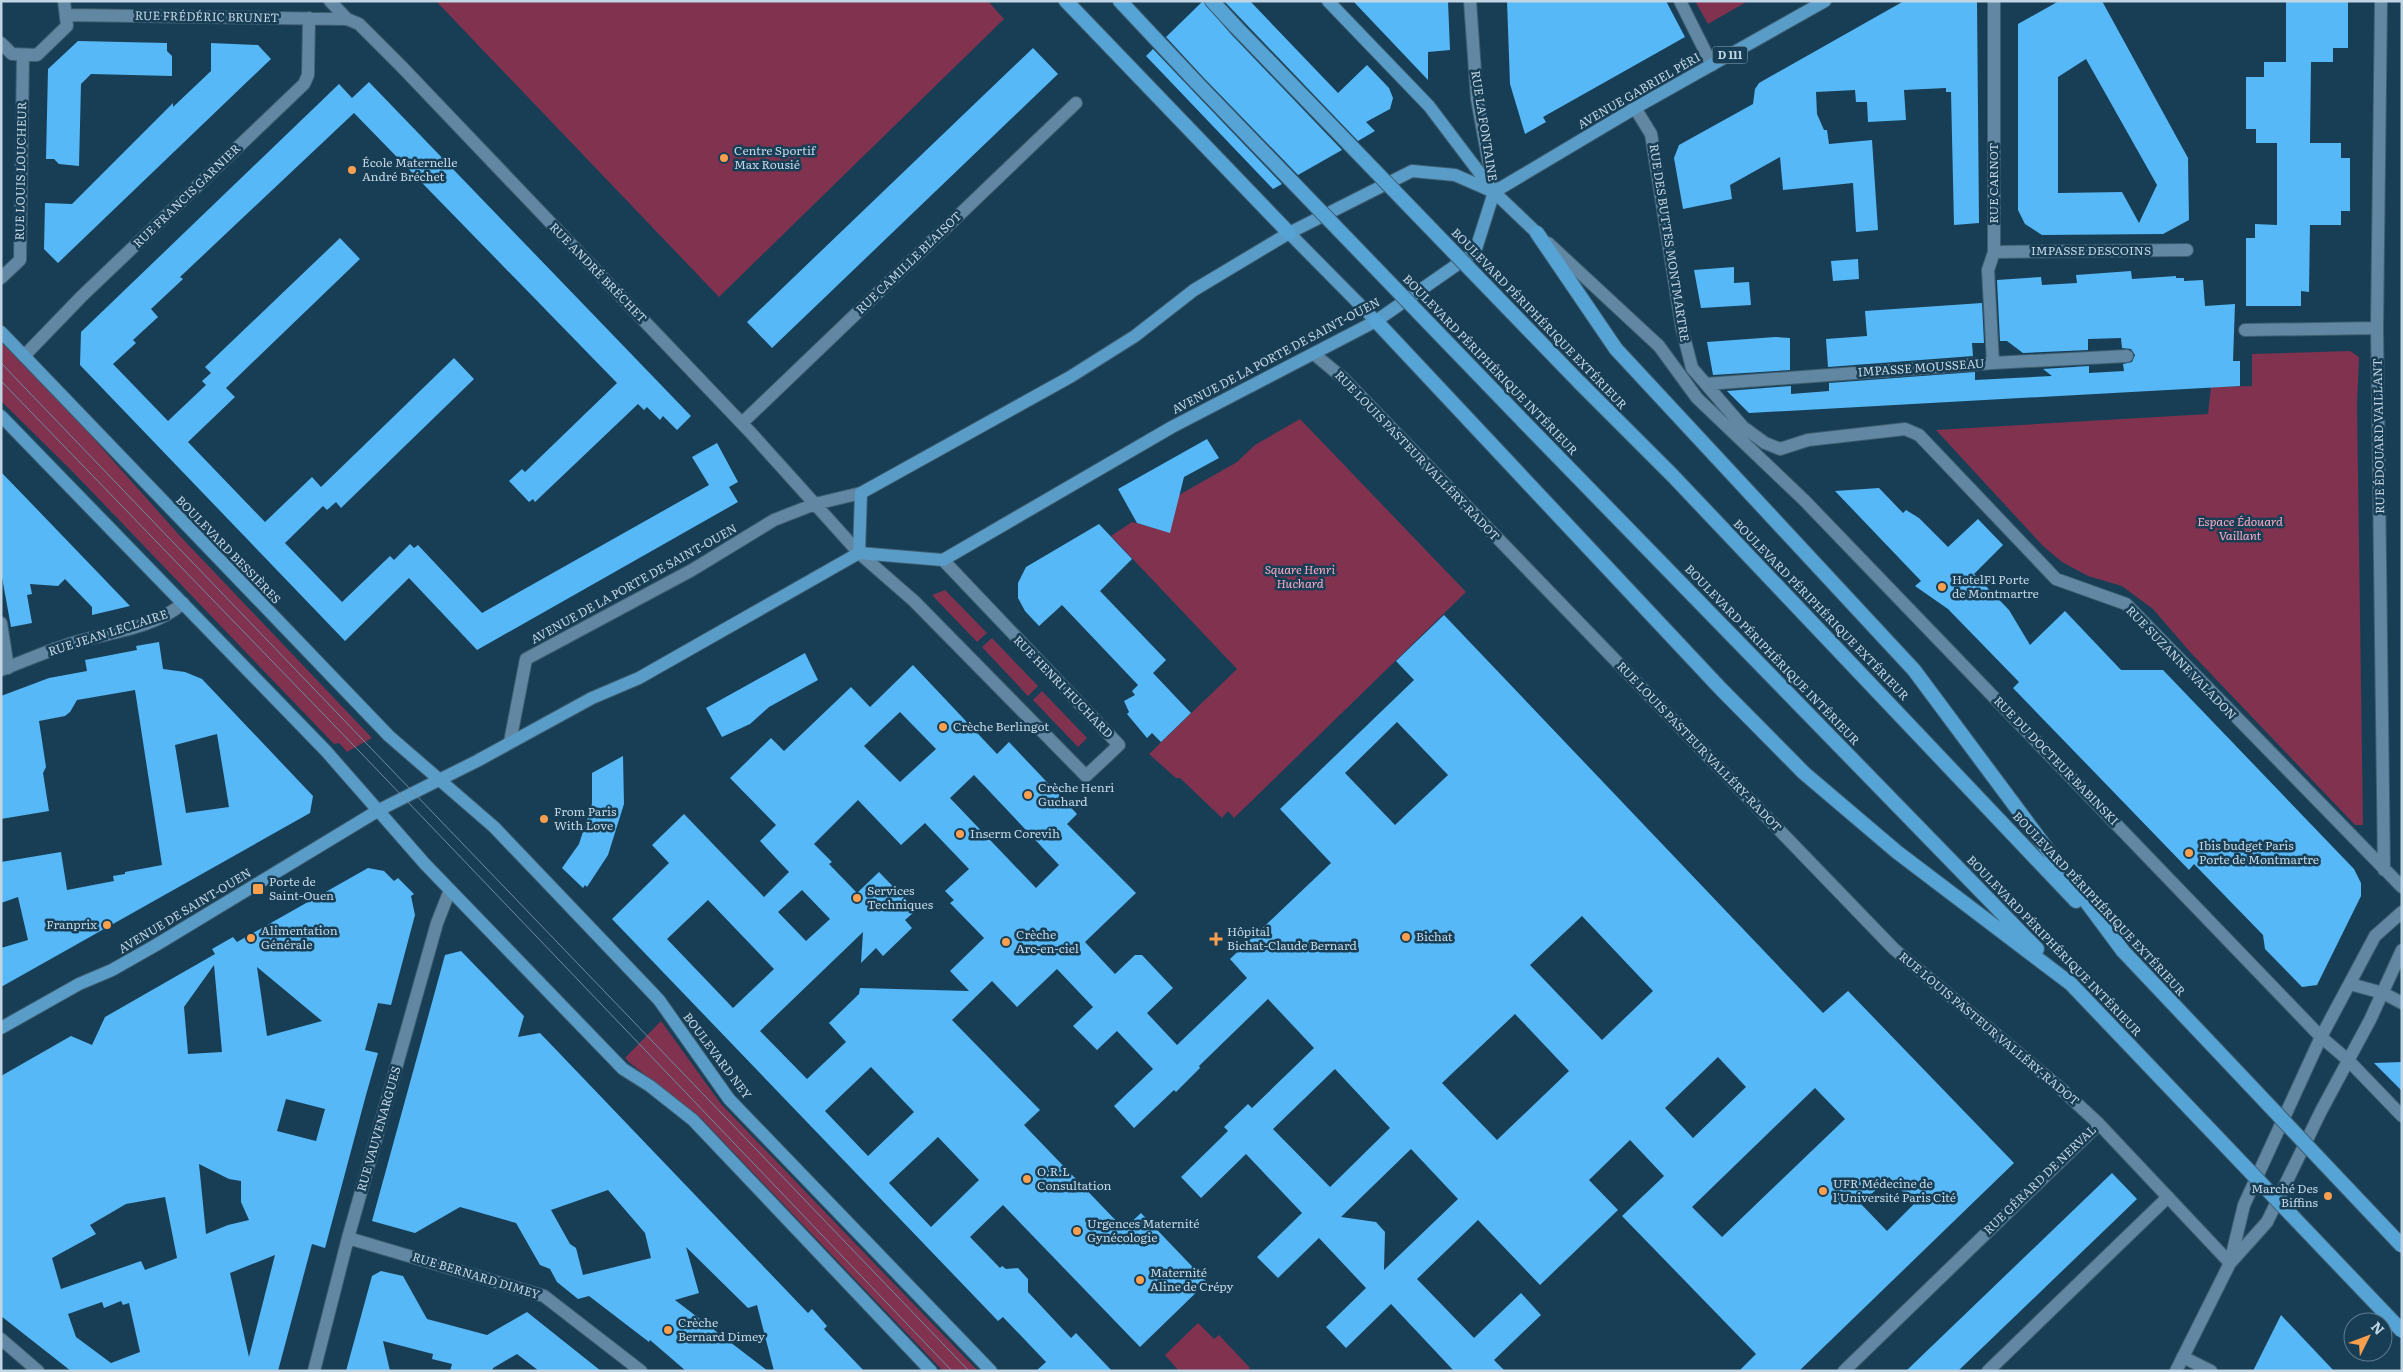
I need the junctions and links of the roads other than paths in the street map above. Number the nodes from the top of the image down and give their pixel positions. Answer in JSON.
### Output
{"nodes":[{"id":1,"x":64,"y":1,"type":"edge"},
{"id":2,"x":330,"y":1,"type":"edge"},
{"id":3,"x":1066,"y":1,"type":"edge"},
{"id":4,"x":1120,"y":1,"type":"edge"},
{"id":5,"x":1212,"y":1,"type":"edge"},
{"id":6,"x":1328,"y":1,"type":"edge"},
{"id":7,"x":1470,"y":1,"type":"edge"},
{"id":8,"x":1680,"y":1,"type":"edge"},
{"id":9,"x":1824,"y":1,"type":"edge"},
{"id":10,"x":1994,"y":1,"type":"edge"},
{"id":11,"x":2381,"y":1,"type":"edge"},
{"id":12,"x":66,"y":15,"type":"junction"},
{"id":13,"x":310,"y":18,"type":"junction"},
{"id":14,"x":347,"y":19,"type":"junction"},
{"id":15,"x":1,"y":44,"type":"edge"},
{"id":16,"x":23,"y":56,"type":"junction"},
{"id":17,"x":1712,"y":65,"type":"junction"},
{"id":18,"x":1076,"y":103,"type":"dead end"},
{"id":19,"x":1635,"y":108,"type":"junction"},
{"id":20,"x":1494,"y":192,"type":"junction"},
{"id":21,"x":1289,"y":233,"type":"junction"},
{"id":22,"x":1537,"y":233,"type":"junction"},
{"id":23,"x":2187,"y":250,"type":"dead end"},
{"id":24,"x":1994,"y":252,"type":"junction"},
{"id":25,"x":1,"y":278,"type":"edge"},
{"id":26,"x":1376,"y":321,"type":"junction"},
{"id":27,"x":2377,"y":328,"type":"junction"},
{"id":28,"x":2245,"y":330,"type":"dead end"},
{"id":29,"x":1,"y":332,"type":"edge"},
{"id":30,"x":1687,"y":353,"type":"junction"},
{"id":31,"x":1314,"y":354,"type":"junction"},
{"id":32,"x":24,"y":356,"type":"junction"},
{"id":33,"x":2127,"y":356,"type":"dead end"},
{"id":34,"x":1669,"y":361,"type":"junction"},
{"id":35,"x":1993,"y":363,"type":"junction"},
{"id":36,"x":1711,"y":384,"type":"junction"},
{"id":37,"x":1,"y":416,"type":"edge"},
{"id":38,"x":742,"y":423,"type":"junction"},
{"id":39,"x":1780,"y":449,"type":"junction"},
{"id":40,"x":1775,"y":474,"type":"junction"},
{"id":41,"x":861,"y":493,"type":"junction"},
{"id":42,"x":816,"y":504,"type":"junction"},
{"id":43,"x":859,"y":553,"type":"junction"},
{"id":44,"x":943,"y":560,"type":"junction"},
{"id":45,"x":183,"y":603,"type":"junction"},
{"id":46,"x":1,"y":623,"type":"edge"},
{"id":47,"x":4,"y":669,"type":"edge"},
{"id":48,"x":510,"y":742,"type":"junction"},
{"id":49,"x":441,"y":780,"type":"junction"},
{"id":50,"x":380,"y":810,"type":"junction"},
{"id":51,"x":2384,"y":870,"type":"junction"},
{"id":52,"x":2402,"y":887,"type":"edge"},
{"id":53,"x":450,"y":890,"type":"junction"},
{"id":54,"x":2402,"y":912,"type":"edge"},
{"id":55,"x":2402,"y":950,"type":"edge"},
{"id":56,"x":2123,"y":951,"type":"junction"},
{"id":57,"x":2071,"y":984,"type":"junction"},
{"id":58,"x":2350,"y":984,"type":"junction"},
{"id":59,"x":2383,"y":993,"type":"junction"},
{"id":60,"x":2402,"y":1003,"type":"edge"},
{"id":61,"x":1,"y":1028,"type":"edge"},
{"id":62,"x":2321,"y":1037,"type":"junction"},
{"id":63,"x":2348,"y":1060,"type":"junction"},
{"id":64,"x":2402,"y":1116,"type":"edge"},
{"id":65,"x":2099,"y":1124,"type":"junction"},
{"id":66,"x":2168,"y":1197,"type":"junction"},
{"id":67,"x":348,"y":1238,"type":"junction"},
{"id":68,"x":2402,"y":1246,"type":"edge"},
{"id":69,"x":2230,"y":1263,"type":"junction"},
{"id":70,"x":2402,"y":1331,"type":"edge"},
{"id":71,"x":1,"y":1339,"type":"edge"},
{"id":72,"x":2183,"y":1357,"type":"junction"},
{"id":73,"x":38,"y":1371,"type":"edge"},
{"id":74,"x":314,"y":1371,"type":"edge"},
{"id":75,"x":641,"y":1371,"type":"edge"},
{"id":76,"x":931,"y":1371,"type":"edge"},
{"id":77,"x":991,"y":1371,"type":"edge"},
{"id":78,"x":1844,"y":1371,"type":"edge"},
{"id":79,"x":1988,"y":1371,"type":"edge"},
{"id":80,"x":2176,"y":1371,"type":"edge"},
{"id":81,"x":2211,"y":1371,"type":"edge"}],
"edges":[{"from":1,"to":12,"type":"street"},
{"from":2,"to":14,"type":"street","name":"RUE ANDRÉ BRÉCHET"},
{"from":3,"to":21,"type":"highway"},
{"from":4,"to":57,"type":"highway","name":"BOULEVARD PÉRIPHÉRIQUE INTÉRIEUR","bridge":true},
{"from":5,"to":56,"type":"highway","name":"BOULEVARD PÉRIPHÉRIQUE EXTÉRIEUR","bridge":true},
{"from":6,"to":20,"type":"main road"},
{"from":7,"to":20,"type":"street","name":"RUE LA FONTAINE"},
{"from":8,"to":17,"type":"street"},
{"from":9,"to":17,"type":"main road","name":"AVENUE GABRIEL PÉRI","number":"D 111"},
{"from":10,"to":24,"type":"street","name":"RUE CARNOT"},
{"from":11,"to":27,"type":"street","name":"RUE ÉDOUARD VAILLANT"},
{"from":12,"to":13,"type":"street","name":"RUE FRÉDÉRIC BRUNET"},
{"from":12,"to":16,"type":"street"},
{"from":13,"to":14,"type":"street","name":"RUE FRÉDÉRIC BRUNET"},
{"from":13,"to":32,"type":"street","name":"RUE FRANCIS GARNIER"},
{"from":14,"to":38,"type":"street","name":"RUE ANDRÉ BRÉCHET"},
{"from":15,"to":16,"type":"street"},
{"from":16,"to":25,"type":"street","name":"RUE LOUIS LOUCHEUR"},
{"from":17,"to":19,"type":"main road","name":"AVENUE GABRIEL PÉRI","number":"D 111"},
{"from":18,"to":38,"type":"street","name":"RUE CAMILLE BLAISOT"},
{"from":19,"to":20,"type":"main road","name":"AVENUE GABRIEL PÉRI","number":"D 111"},
{"from":19,"to":30,"type":"street","name":"RUE DES BUTTES MONTMARTRE"},
{"from":20,"to":21,"type":"main road","name":"AVENUE DE LA PORTE DE SAINT-OUEN"},
{"from":20,"to":22,"type":"main road"},
{"from":20,"to":26,"type":"main road","name":"AVENUE DE LA PORTE DE SAINT-OUEN"},
{"from":21,"to":26,"type":"main road"},
{"from":21,"to":41,"type":"main road","name":"AVENUE DE LA PORTE DE SAINT-OUEN"},
{"from":22,"to":34,"type":"street","name":"RUE DU DOCTEUR BABINSKI"},
{"from":22,"to":56,"type":"highway"},
{"from":23,"to":24,"type":"street","name":"IMPASSE DESCOINS"},
{"from":24,"to":35,"type":"street","name":"RUE CARNOT"},
{"from":26,"to":31,"type":"main road","name":"AVENUE DE LA PORTE DE SAINT-OUEN"},
{"from":26,"to":57,"type":"highway"},
{"from":27,"to":28,"type":"street"},
{"from":27,"to":51,"type":"street","name":"RUE ÉDOUARD VAILLANT"},
{"from":29,"to":32,"type":"main road","name":"BOULEVARD BESSIÈRES"},
{"from":30,"to":34,"type":"street"},
{"from":30,"to":36,"type":"street"},
{"from":31,"to":44,"type":"main road","name":"AVENUE DE LA PORTE DE SAINT-OUEN"},
{"from":31,"to":65,"type":"street","name":"RUE LOUIS PASTEUR VALLÉRY-RADOT"},
{"from":32,"to":49,"type":"main road","name":"BOULEVARD BESSIÈRES"},
{"from":33,"to":35,"type":"street","name":"IMPASSE MOUSSEAU"},
{"from":34,"to":40,"type":"street","name":"RUE DU DOCTEUR BABINSKI"},
{"from":35,"to":36,"type":"street","name":"IMPASSE MOUSSEAU"},
{"from":36,"to":39,"type":"street"},
{"from":37,"to":45,"type":"main road"},
{"from":38,"to":42,"type":"street","name":"RUE ANDRÉ BRÉCHET"},
{"from":39,"to":40,"type":"street"},
{"from":39,"to":51,"type":"street","name":"RUE SUZANNE VALADON"},
{"from":40,"to":62,"type":"street","name":"RUE DU DOCTEUR BABINSKI"},
{"from":41,"to":42,"type":"street","name":"AVENUE DE LA PORTE DE SAINT-OUEN"},
{"from":41,"to":43,"type":"main road"},
{"from":42,"to":43,"type":"street","name":"RUE ANDRÉ BRÉCHET"},
{"from":42,"to":48,"type":"street","name":"AVENUE DE LA PORTE DE SAINT-OUEN"},
{"from":43,"to":44,"type":"main road"},
{"from":43,"to":44,"type":"street","name":"RUE HENRI HUCHARD"},
{"from":43,"to":48,"type":"main road"},
{"from":45,"to":47,"type":"street","name":"RUE JEAN LECLAIRE"},
{"from":45,"to":50,"type":"main road"},
{"from":46,"to":47,"type":"street"},
{"from":48,"to":49,"type":"main road"},
{"from":49,"to":50,"type":"main road","name":"AVENUE DE SAINT-OUEN"},
{"from":49,"to":77,"type":"main road","name":"BOULEVARD NEY"},
{"from":50,"to":53,"type":"main road"},
{"from":50,"to":61,"type":"main road","name":"AVENUE DE SAINT-OUEN"},
{"from":51,"to":52,"type":"street","name":"RUE SUZANNE VALADON"},
{"from":53,"to":67,"type":"street","name":"RUE VAUVENARGUES"},
{"from":53,"to":76,"type":"main road"},
{"from":54,"to":58,"type":"street"},
{"from":55,"to":59,"type":"street"},
{"from":56,"to":68,"type":"highway","name":"BOULEVARD PÉRIPHÉRIQUE EXTÉRIEUR","bridge":true},
{"from":57,"to":70,"type":"highway","name":"BOULEVARD PÉRIPHÉRIQUE INTÉRIEUR","bridge":true},
{"from":58,"to":59,"type":"street"},
{"from":58,"to":62,"type":"street"},
{"from":59,"to":60,"type":"street"},
{"from":59,"to":63,"type":"street"},
{"from":62,"to":63,"type":"street","name":"RUE DU DOCTEUR BABINSKI"},
{"from":62,"to":69,"type":"street"},
{"from":63,"to":64,"type":"street","name":"RUE DU DOCTEUR BABINSKI"},
{"from":63,"to":69,"type":"street"},
{"from":65,"to":66,"type":"street","name":"RUE GÉRARD DE NERVAL"},
{"from":65,"to":78,"type":"street","name":"RUE GÉRARD DE NERVAL"},
{"from":66,"to":69,"type":"street","name":"RUE GÉRARD DE NERVAL"},
{"from":66,"to":79,"type":"street"},
{"from":67,"to":74,"type":"street","name":"RUE VAUVENARGUES"},
{"from":67,"to":75,"type":"street","name":"RUE BERNARD DIMEY"},
{"from":69,"to":72,"type":"street"},
{"from":71,"to":73,"type":"street"},
{"from":72,"to":80,"type":"street"},
{"from":72,"to":81,"type":"street"}]}
